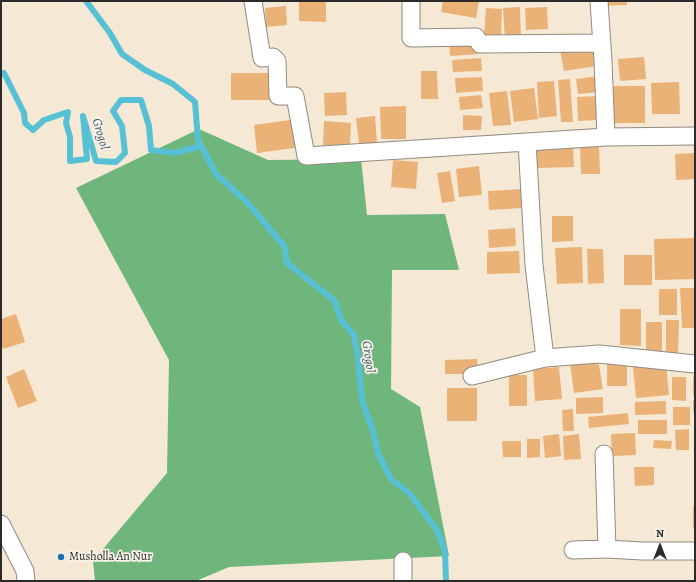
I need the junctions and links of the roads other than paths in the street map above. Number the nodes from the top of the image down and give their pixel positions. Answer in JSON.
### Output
{"nodes":[{"id":1,"x":253,"y":1,"type":"edge"},
{"id":2,"x":411,"y":1,"type":"edge"},
{"id":3,"x":600,"y":1,"type":"edge"},
{"id":4,"x":602,"y":43,"type":"junction"},
{"id":5,"x":695,"y":136,"type":"edge"},
{"id":6,"x":606,"y":137,"type":"junction"},
{"id":7,"x":526,"y":142,"type":"junction"},
{"id":8,"x":544,"y":358,"type":"junction"},
{"id":9,"x":695,"y":364,"type":"edge"},
{"id":10,"x":472,"y":376,"type":"dead end"},
{"id":11,"x":604,"y":454,"type":"dead end"},
{"id":12,"x":1,"y":524,"type":"edge"},
{"id":13,"x":607,"y":549,"type":"junction"},
{"id":14,"x":573,"y":550,"type":"dead end"},
{"id":15,"x":695,"y":551,"type":"edge"},
{"id":16,"x":403,"y":561,"type":"dead end"},
{"id":17,"x":26,"y":581,"type":"edge"},
{"id":18,"x":403,"y":581,"type":"edge"}],
"edges":[{"from":1,"to":7,"type":"street"},
{"from":2,"to":4,"type":"street"},
{"from":3,"to":4,"type":"street"},
{"from":4,"to":6,"type":"street"},
{"from":5,"to":6,"type":"street"},
{"from":6,"to":7,"type":"street"},
{"from":7,"to":8,"type":"street"},
{"from":8,"to":9,"type":"street"},
{"from":8,"to":10,"type":"street"},
{"from":11,"to":13,"type":"street"},
{"from":12,"to":17,"type":"street"},
{"from":13,"to":14,"type":"street"},
{"from":13,"to":15,"type":"street"},
{"from":16,"to":18,"type":"street"}]}
